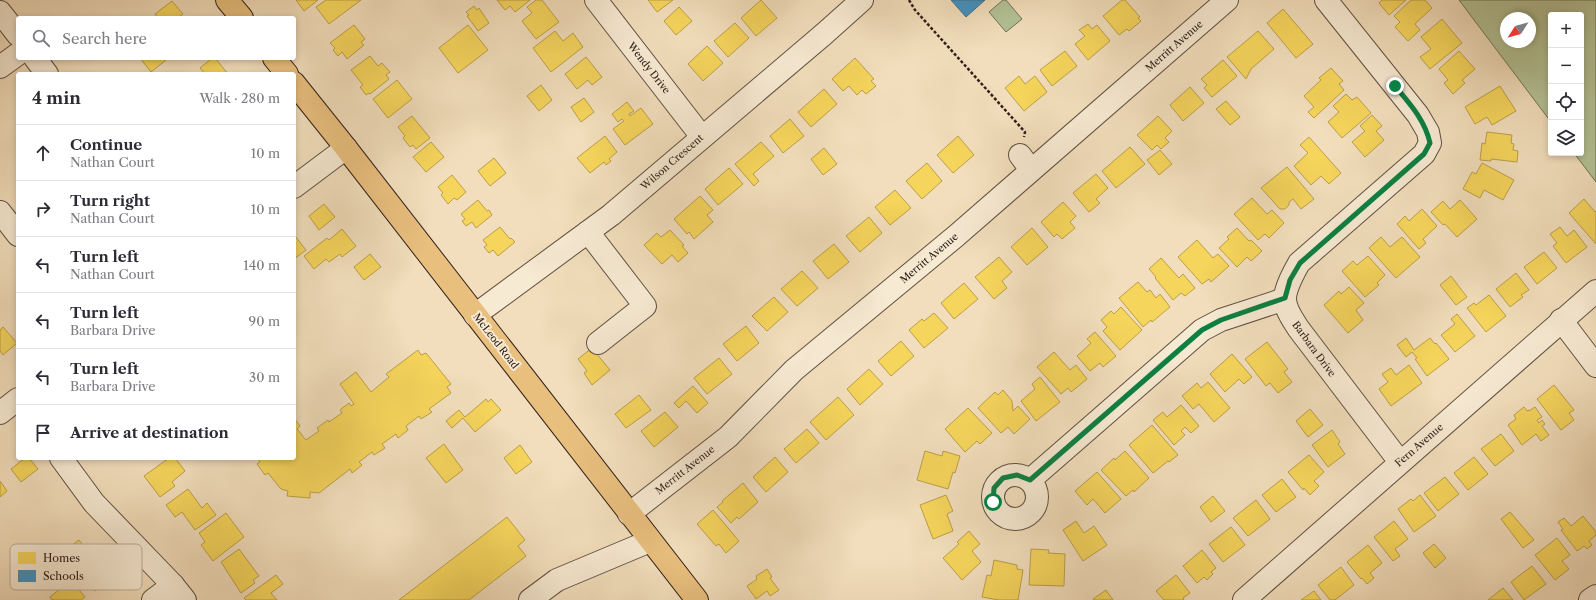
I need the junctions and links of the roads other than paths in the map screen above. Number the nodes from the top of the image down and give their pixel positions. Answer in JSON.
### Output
{"nodes":[{"id":1,"x":227,"y":0,"type":"edge"},
{"id":2,"x":596,"y":0,"type":"edge"},
{"id":3,"x":862,"y":0,"type":"edge"},
{"id":4,"x":1228,"y":0,"type":"edge"},
{"id":5,"x":1326,"y":0,"type":"edge"},
{"id":6,"x":0,"y":12,"type":"edge"},
{"id":7,"x":240,"y":16,"type":"edge"},
{"id":8,"x":16,"y":32,"type":"edge"},
{"id":9,"x":16,"y":55,"type":"edge"},
{"id":10,"x":36,"y":60,"type":"edge"},
{"id":11,"x":276,"y":60,"type":"edge"},
{"id":12,"x":0,"y":67,"type":"edge"},
{"id":13,"x":46,"y":72,"type":"edge"},
{"id":14,"x":285,"y":72,"type":"edge"},
{"id":15,"x":296,"y":86,"type":"edge"},
{"id":16,"x":702,"y":137,"type":"junction"},
{"id":17,"x":346,"y":148,"type":"junction"},
{"id":18,"x":296,"y":186,"type":"edge"},
{"id":19,"x":0,"y":212,"type":"edge"},
{"id":20,"x":16,"y":232,"type":"edge"},
{"id":21,"x":588,"y":232,"type":"junction"},
{"id":22,"x":1596,"y":291,"type":"edge"},
{"id":23,"x":1285,"y":298,"type":"junction"},
{"id":24,"x":475,"y":315,"type":"junction"},
{"id":25,"x":1561,"y":320,"type":"junction"},
{"id":26,"x":598,"y":343,"type":"dead end"},
{"id":27,"x":1596,"y":366,"type":"edge"},
{"id":28,"x":16,"y":401,"type":"edge"},
{"id":29,"x":0,"y":413,"type":"edge"},
{"id":30,"x":62,"y":460,"type":"edge"},
{"id":31,"x":1400,"y":462,"type":"junction"},
{"id":32,"x":1030,"y":480,"type":"dead end"},
{"id":33,"x":629,"y":514,"type":"junction"},
{"id":34,"x":650,"y":540,"type":"junction"},
{"id":35,"x":133,"y":544,"type":"edge"},
{"id":36,"x":142,"y":553,"type":"edge"},
{"id":37,"x":179,"y":592,"type":"edge"},
{"id":38,"x":1596,"y":596,"type":"edge"},
{"id":39,"x":153,"y":600,"type":"edge"},
{"id":40,"x":530,"y":600,"type":"edge"},
{"id":41,"x":697,"y":600,"type":"edge"},
{"id":42,"x":1244,"y":600,"type":"edge"},
{"id":43,"x":1590,"y":600,"type":"edge"}],
"edges":[{"from":1,"to":7,"type":"main road"},
{"from":2,"to":16,"type":"street","name":"Wendy Drive"},
{"from":3,"to":16,"type":"street","name":"Wilson Crescent"},
{"from":4,"to":33,"type":"street","name":"Merritt Avenue"},
{"from":5,"to":23,"type":"street"},
{"from":6,"to":8,"type":"street"},
{"from":9,"to":12,"type":"street"},
{"from":10,"to":13,"type":"street"},
{"from":11,"to":14,"type":"main road"},
{"from":15,"to":17,"type":"main road","name":"McLeod Road"},
{"from":16,"to":21,"type":"street","name":"Wilson Crescent"},
{"from":17,"to":18,"type":"street"},
{"from":17,"to":24,"type":"main road","name":"McLeod Road"},
{"from":19,"to":20,"type":"street"},
{"from":21,"to":24,"type":"street","name":"Wilson Crescent"},
{"from":21,"to":26,"type":"street"},
{"from":22,"to":25,"type":"street","name":"Fern Avenue"},
{"from":23,"to":31,"type":"street","name":"Barbara Drive"},
{"from":23,"to":32,"type":"street"},
{"from":24,"to":33,"type":"main road","name":"McLeod Road"},
{"from":25,"to":27,"type":"street"},
{"from":25,"to":31,"type":"street","name":"Fern Avenue"},
{"from":28,"to":29,"type":"street"},
{"from":30,"to":35,"type":"street"},
{"from":31,"to":42,"type":"street","name":"Fern Avenue"},
{"from":33,"to":34,"type":"main road","name":"McLeod Road"},
{"from":34,"to":40,"type":"street"},
{"from":34,"to":41,"type":"main road","name":"McLeod Road"},
{"from":36,"to":37,"type":"street"},
{"from":37,"to":39,"type":"street"},
{"from":38,"to":43,"type":"street"}]}
